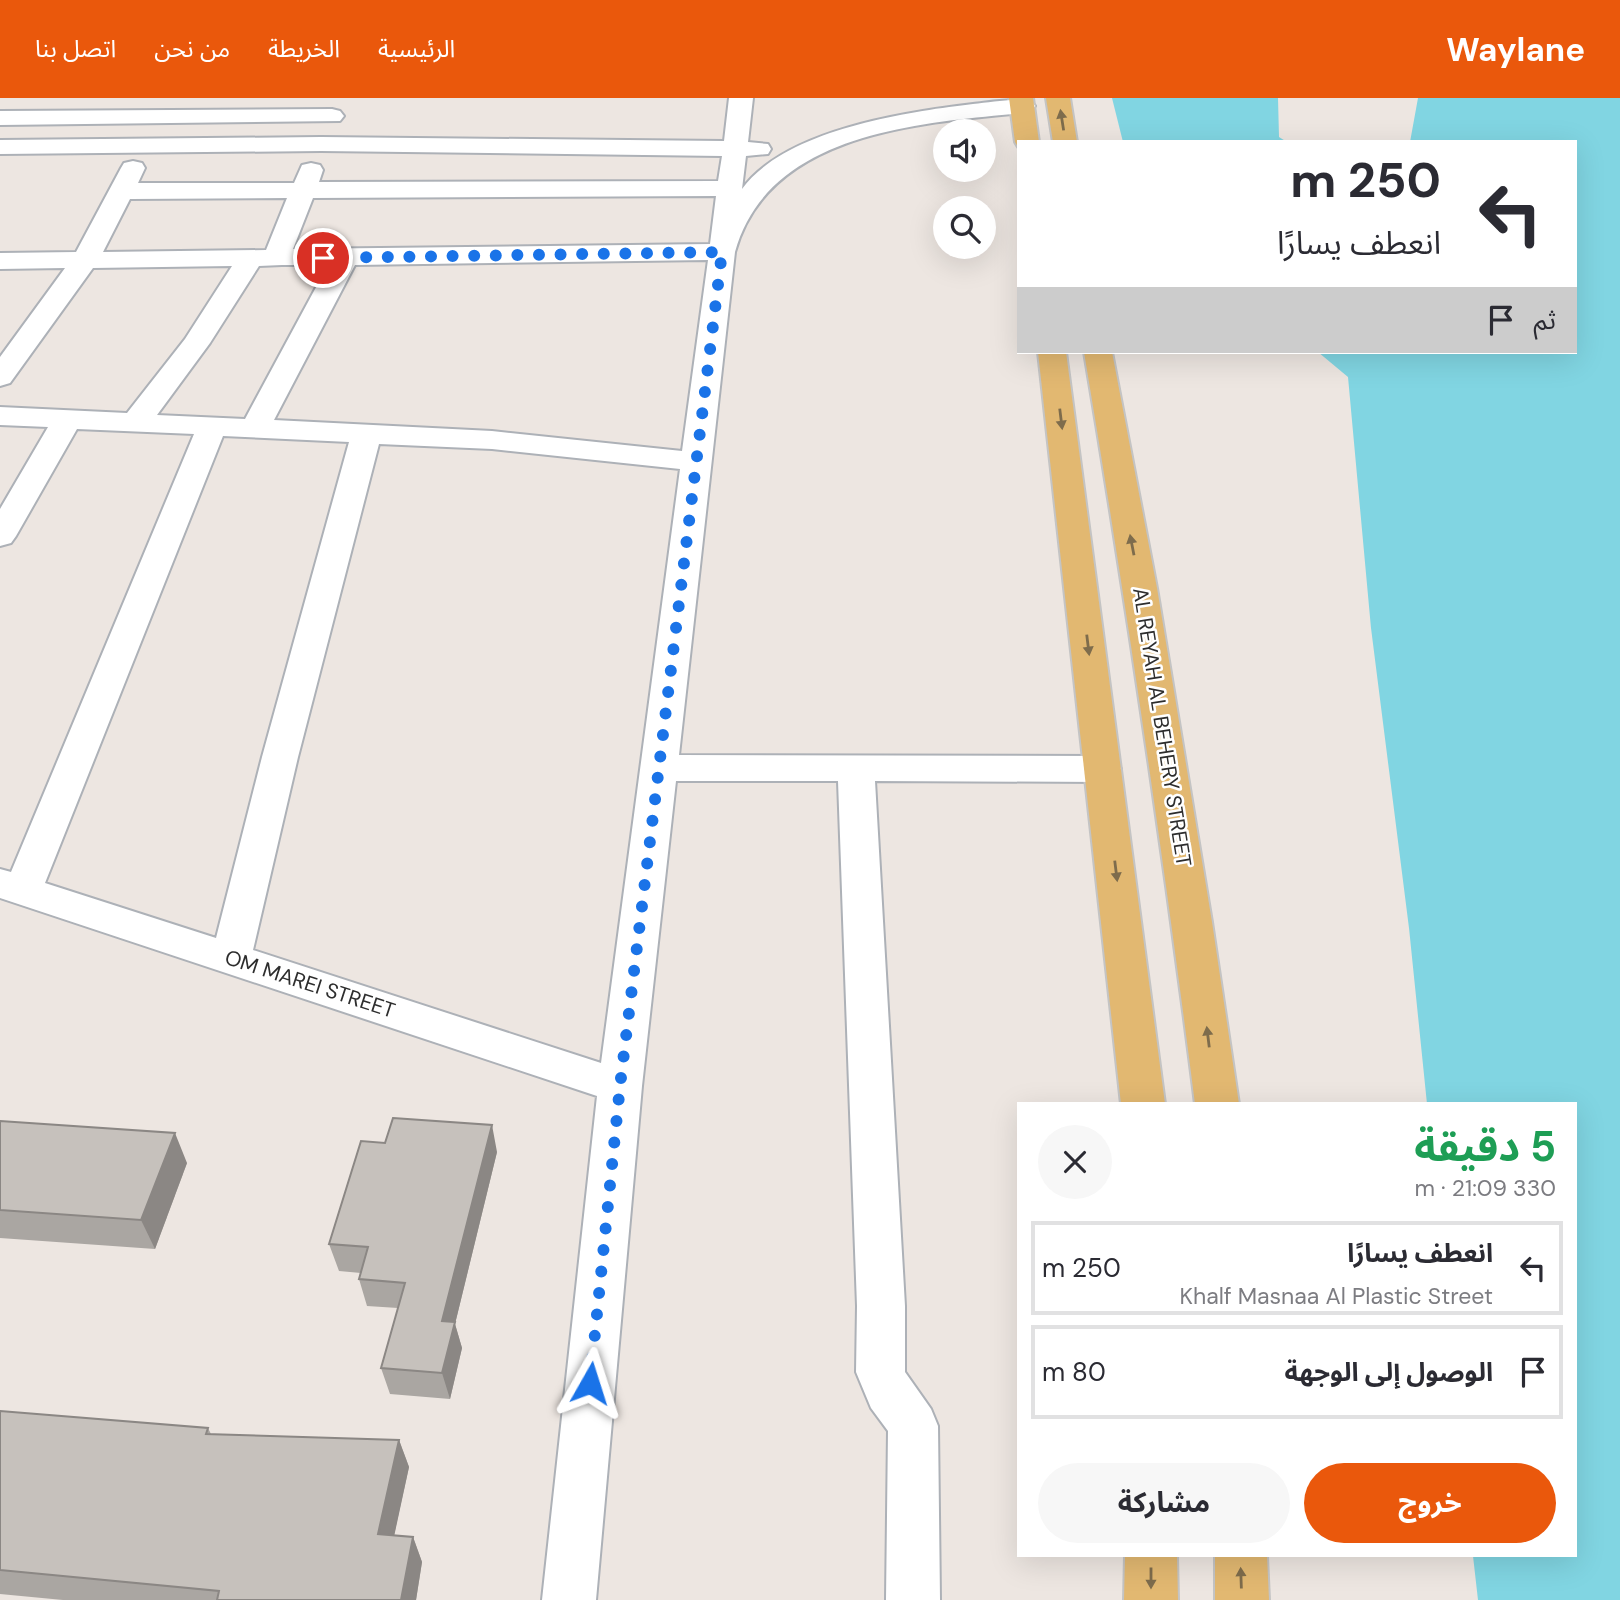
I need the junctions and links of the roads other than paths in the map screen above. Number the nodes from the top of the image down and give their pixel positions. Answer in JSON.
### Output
{"nodes":[{"id":1,"x":741,"y":98,"type":"edge"},
{"id":2,"x":1058,"y":98,"type":"edge"},
{"id":3,"x":1022,"y":102,"type":"edge"},
{"id":4,"x":165,"y":107,"type":"edge"},
{"id":5,"x":336,"y":107,"type":"edge"},
{"id":6,"x":0,"y":118,"type":"edge"},
{"id":7,"x":1027,"y":140,"type":"edge"},
{"id":8,"x":1065,"y":140,"type":"edge"},
{"id":9,"x":321,"y":145,"type":"junction"},
{"id":10,"x":144,"y":146,"type":"junction"},
{"id":11,"x":735,"y":146,"type":"junction"},
{"id":12,"x":0,"y":147,"type":"edge"},
{"id":13,"x":807,"y":152,"type":"junction"},
{"id":14,"x":729,"y":188,"type":"junction"},
{"id":15,"x":303,"y":190,"type":"junction"},
{"id":16,"x":121,"y":191,"type":"junction"},
{"id":17,"x":722,"y":252,"type":"junction"},
{"id":18,"x":346,"y":257,"type":"junction"},
{"id":19,"x":263,"y":259,"type":"junction"},
{"id":20,"x":85,"y":260,"type":"junction"},
{"id":21,"x":0,"y":261,"type":"edge"},
{"id":22,"x":1052,"y":354,"type":"edge"},
{"id":23,"x":1098,"y":354,"type":"edge"},
{"id":24,"x":0,"y":377,"type":"edge"},
{"id":25,"x":0,"y":416,"type":"edge"},
{"id":26,"x":68,"y":419,"type":"junction"},
{"id":27,"x":136,"y":422,"type":"junction"},
{"id":28,"x":212,"y":426,"type":"junction"},
{"id":29,"x":255,"y":428,"type":"junction"},
{"id":30,"x":366,"y":434,"type":"junction"},
{"id":31,"x":697,"y":461,"type":"junction"},
{"id":32,"x":0,"y":536,"type":"edge"},
{"id":33,"x":658,"y":768,"type":"junction"},
{"id":34,"x":1103,"y":768,"type":"junction"},
{"id":35,"x":856,"y":769,"type":"junction"},
{"id":36,"x":12,"y":886,"type":"edge"},
{"id":37,"x":231,"y":958,"type":"junction"},
{"id":38,"x":620,"y":1086,"type":"junction"},
{"id":39,"x":1143,"y":1102,"type":"edge"},
{"id":40,"x":1217,"y":1102,"type":"edge"},
{"id":41,"x":1151,"y":1557,"type":"edge"},
{"id":42,"x":1241,"y":1557,"type":"edge"},
{"id":43,"x":569,"y":1600,"type":"edge"},
{"id":44,"x":913,"y":1600,"type":"edge"},
{"id":45,"x":1151,"y":1600,"type":"edge"},
{"id":46,"x":1242,"y":1600,"type":"edge"}],
"edges":[{"from":1,"to":11,"type":"street"},
{"from":8,"to":2,"type":"main road","one_way":true},
{"from":3,"to":7,"type":"main road"},
{"from":3,"to":13,"type":"street"},
{"from":4,"to":5,"type":"street"},
{"from":4,"to":6,"type":"street"},
{"from":4,"to":10,"type":"street"},
{"from":5,"to":9,"type":"street"},
{"from":9,"to":10,"type":"street"},
{"from":9,"to":11,"type":"street"},
{"from":9,"to":15,"type":"street"},
{"from":10,"to":12,"type":"street"},
{"from":10,"to":16,"type":"street"},
{"from":11,"to":13,"type":"street"},
{"from":11,"to":14,"type":"street"},
{"from":13,"to":17,"type":"street"},
{"from":14,"to":15,"type":"street"},
{"from":14,"to":17,"type":"street"},
{"from":15,"to":16,"type":"street"},
{"from":15,"to":19,"type":"street"},
{"from":16,"to":20,"type":"street"},
{"from":17,"to":18,"type":"street"},
{"from":17,"to":31,"type":"street"},
{"from":18,"to":19,"type":"street"},
{"from":18,"to":29,"type":"street"},
{"from":19,"to":20,"type":"street"},
{"from":19,"to":27,"type":"street"},
{"from":20,"to":21,"type":"street"},
{"from":20,"to":24,"type":"street"},
{"from":22,"to":34,"type":"main road","one_way":true},
{"from":40,"to":23,"type":"main road","name":"AL REYAH AL BEHERY STREET","one_way":true},
{"from":25,"to":26,"type":"street"},
{"from":26,"to":27,"type":"street"},
{"from":26,"to":32,"type":"street"},
{"from":27,"to":28,"type":"street"},
{"from":28,"to":29,"type":"street"},
{"from":28,"to":36,"type":"street"},
{"from":29,"to":30,"type":"street"},
{"from":30,"to":31,"type":"street"},
{"from":30,"to":37,"type":"street"},
{"from":31,"to":33,"type":"street"},
{"from":33,"to":35,"type":"street"},
{"from":33,"to":38,"type":"street"},
{"from":34,"to":35,"type":"street"},
{"from":34,"to":39,"type":"main road","one_way":true},
{"from":35,"to":44,"type":"street"},
{"from":36,"to":37,"type":"street","name":"OM MAREI STREET"},
{"from":37,"to":38,"type":"street","name":"OM MAREI STREET"},
{"from":38,"to":43,"type":"street"},
{"from":41,"to":45,"type":"main road","one_way":true},
{"from":46,"to":42,"type":"main road","one_way":true}]}
